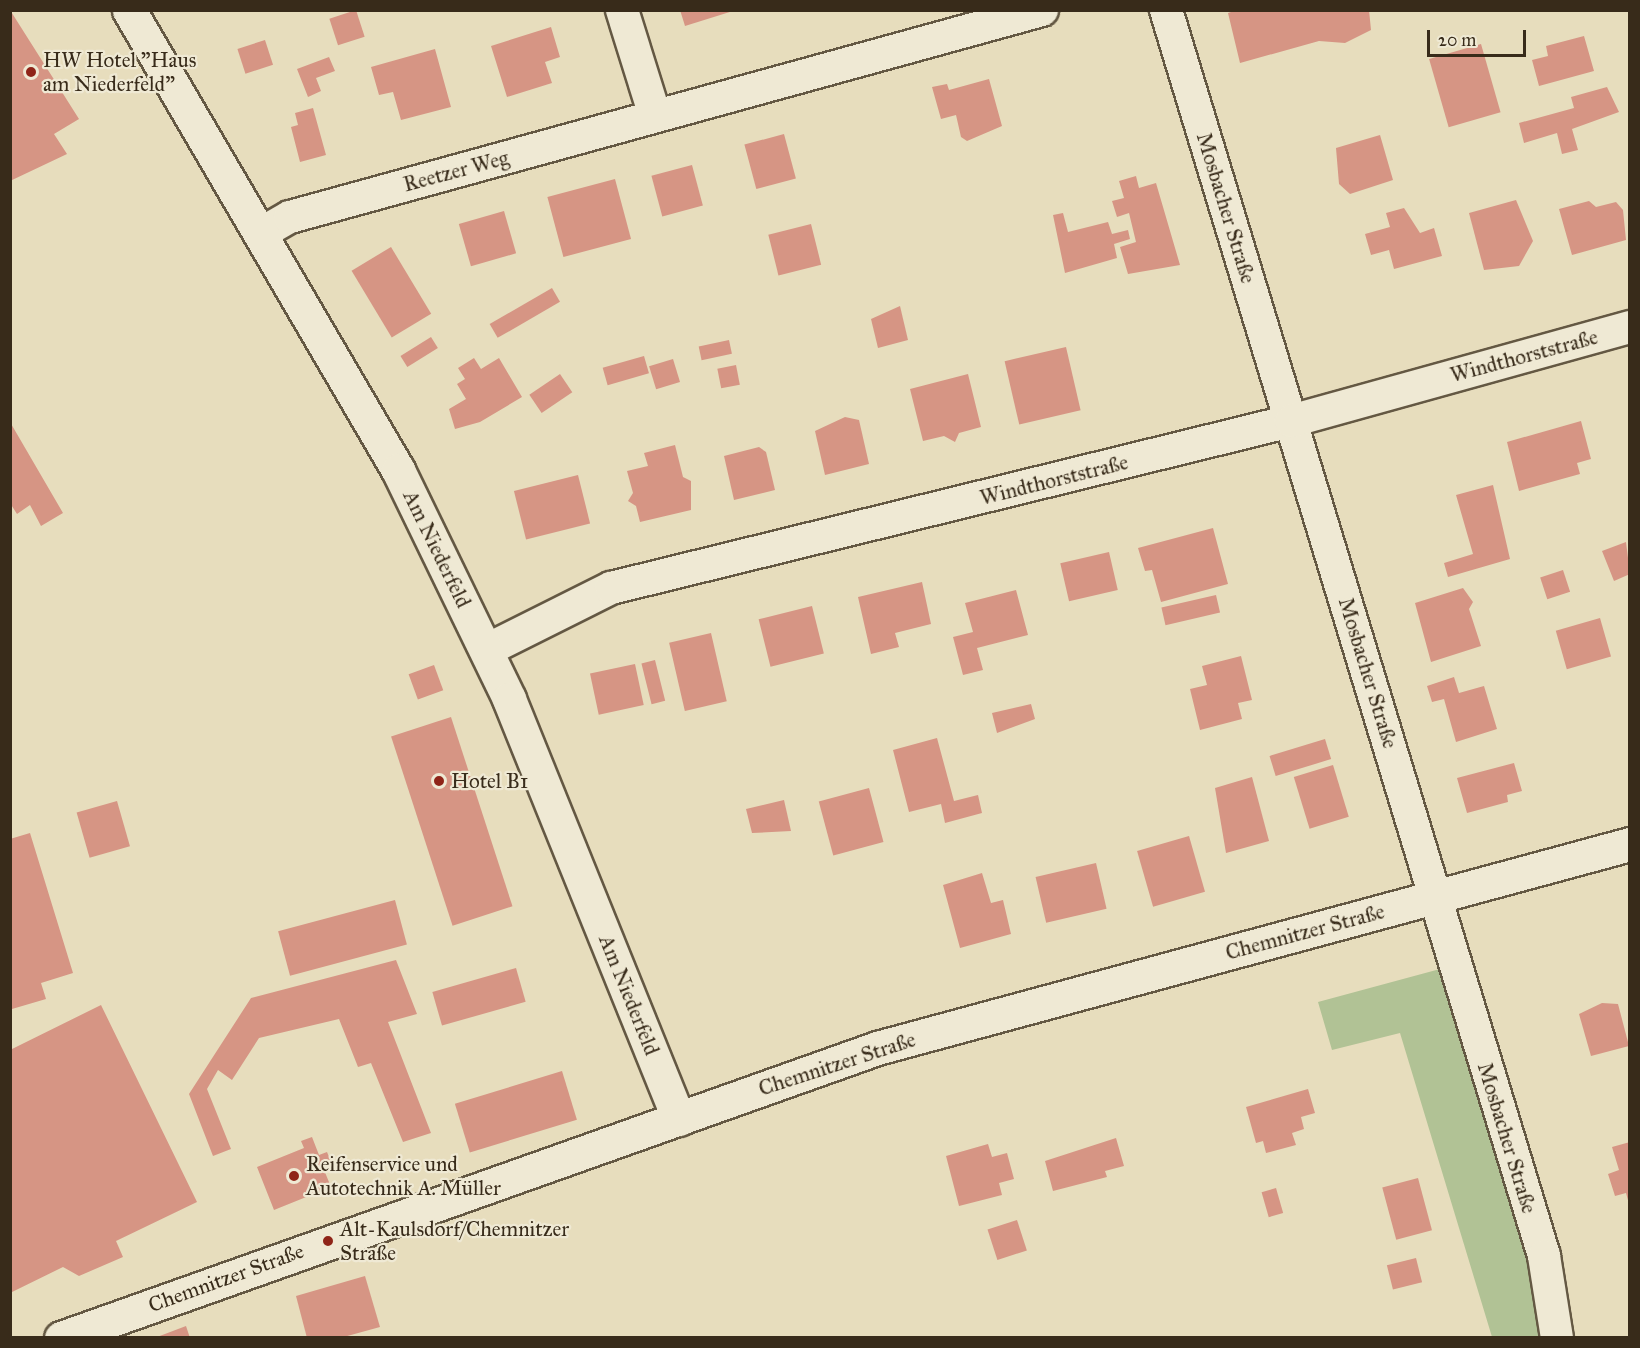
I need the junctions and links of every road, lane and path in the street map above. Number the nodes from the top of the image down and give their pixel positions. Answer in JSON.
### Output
{"nodes":[{"id":1,"x":129,"y":10,"type":"edge"},
{"id":2,"x":622,"y":10,"type":"edge"},
{"id":3,"x":1042,"y":10,"type":"edge"},
{"id":4,"x":1166,"y":10,"type":"edge"},
{"id":5,"x":962,"y":21,"type":"edge"},
{"id":6,"x":655,"y":116,"type":"junction"},
{"id":7,"x":260,"y":234,"type":"junction"},
{"id":8,"x":1629,"y":327,"type":"edge"},
{"id":9,"x":1291,"y":421,"type":"junction"},
{"id":10,"x":487,"y":651,"type":"junction"},
{"id":11,"x":1629,"y":844,"type":"edge"},
{"id":12,"x":1436,"y":896,"type":"junction"},
{"id":13,"x":679,"y":1119,"type":"junction"},
{"id":14,"x":61,"y":1338,"type":"edge"},
{"id":15,"x":1557,"y":1338,"type":"edge"}],
"edges":[{"from":1,"to":7,"type":"main road","name":"Am Niederfeld"},
{"from":2,"to":6,"type":"street"},
{"from":3,"to":5,"type":"street","name":"Reetzer Weg"},
{"from":4,"to":9,"type":"street","name":"Mosbacher Straße"},
{"from":5,"to":6,"type":"street","name":"Reetzer Weg"},
{"from":6,"to":7,"type":"street","name":"Reetzer Weg"},
{"from":7,"to":10,"type":"main road","name":"Am Niederfeld"},
{"from":8,"to":9,"type":"street","name":"Windthorststraße"},
{"from":9,"to":10,"type":"street","name":"Windthorststraße"},
{"from":9,"to":12,"type":"street","name":"Mosbacher Straße"},
{"from":10,"to":13,"type":"main road","name":"Am Niederfeld"},
{"from":11,"to":12,"type":"main road","name":"Chemnitzer Straße"},
{"from":12,"to":13,"type":"main road","name":"Chemnitzer Straße"},
{"from":12,"to":15,"type":"street","name":"Mosbacher Straße"},
{"from":13,"to":14,"type":"main road","name":"Chemnitzer Straße"}]}
